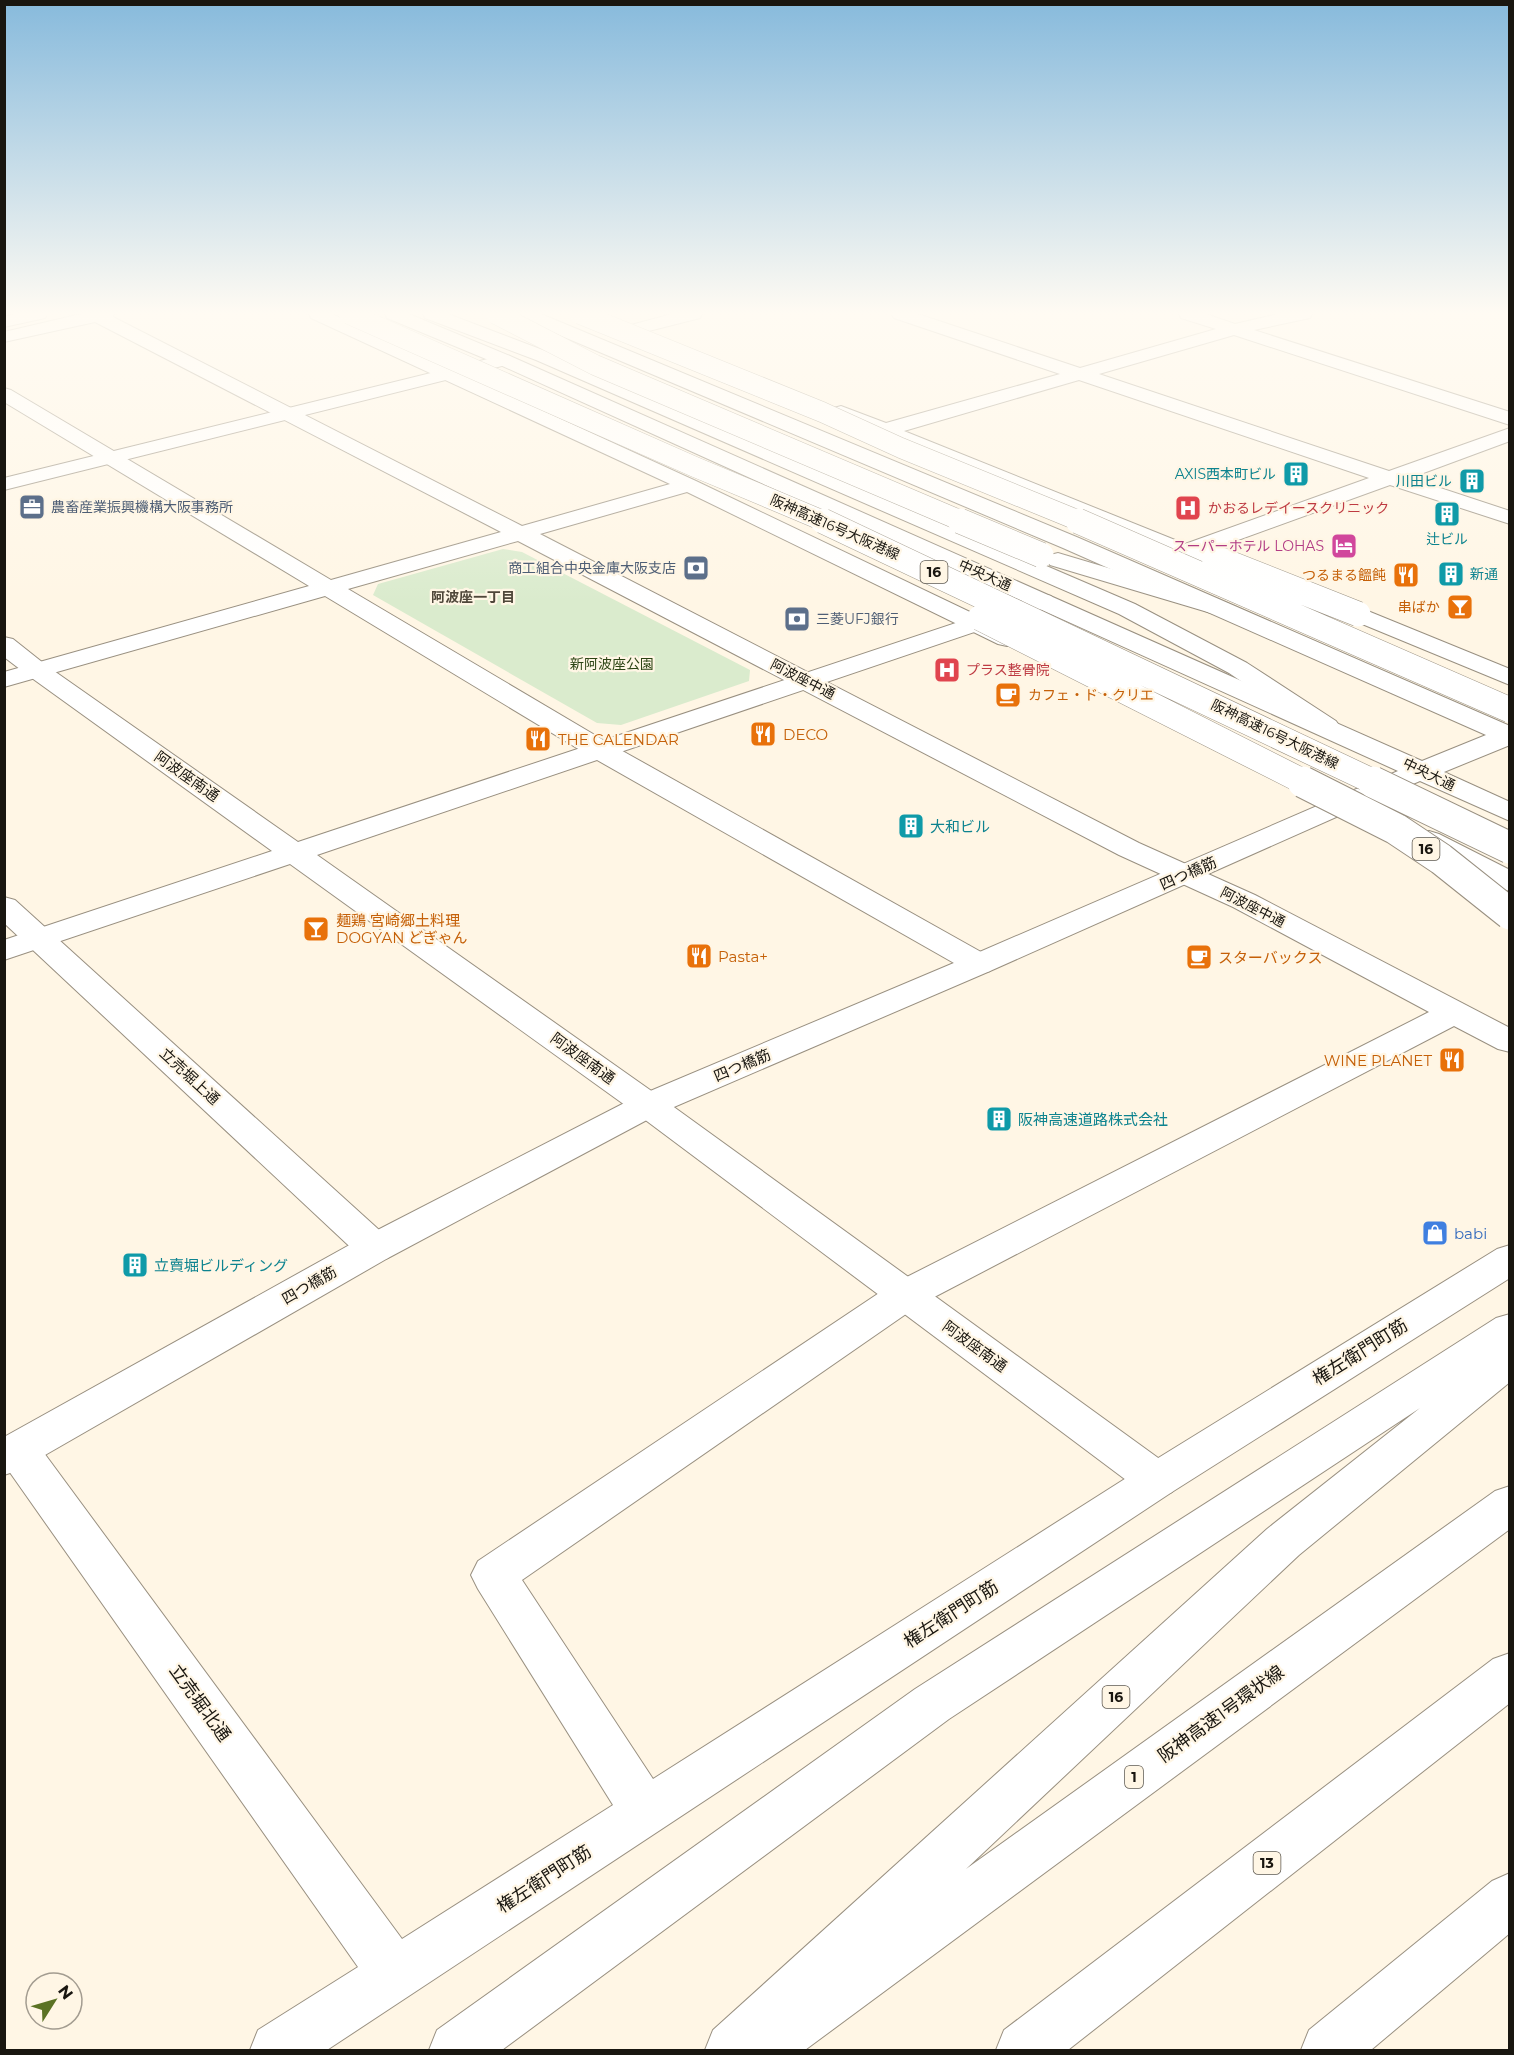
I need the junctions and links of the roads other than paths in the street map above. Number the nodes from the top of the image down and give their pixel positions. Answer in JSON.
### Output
{"nodes":[{"id":1,"x":32,"y":410,"type":"edge"},
{"id":2,"x":279,"y":410,"type":"edge"},
{"id":3,"x":304,"y":410,"type":"edge"},
{"id":4,"x":532,"y":410,"type":"edge"},
{"id":5,"x":562,"y":410,"type":"edge"},
{"id":6,"x":616,"y":410,"type":"edge"},
{"id":7,"x":672,"y":410,"type":"edge"},
{"id":8,"x":696,"y":410,"type":"edge"},
{"id":9,"x":754,"y":410,"type":"edge"},
{"id":10,"x":817,"y":410,"type":"edge"},
{"id":11,"x":836,"y":410,"type":"edge"},
{"id":12,"x":956,"y":410,"type":"edge"},
{"id":13,"x":1183,"y":410,"type":"edge"},
{"id":14,"x":1481,"y":410,"type":"edge"},
{"id":15,"x":822,"y":412,"type":"junction"},
{"id":16,"x":287,"y":414,"type":"junction"},
{"id":17,"x":1509,"y":419,"type":"edge"},
{"id":18,"x":885,"y":430,"type":"junction"},
{"id":19,"x":1509,"y":434,"type":"edge"},
{"id":20,"x":113,"y":457,"type":"junction"},
{"id":21,"x":692,"y":476,"type":"junction"},
{"id":22,"x":1388,"y":478,"type":"junction"},
{"id":23,"x":4,"y":483,"type":"edge"},
{"id":24,"x":1509,"y":518,"type":"edge"},
{"id":25,"x":520,"y":533,"type":"junction"},
{"id":26,"x":1185,"y":552,"type":"junction"},
{"id":27,"x":1032,"y":559,"type":"junction"},
{"id":28,"x":328,"y":587,"type":"junction"},
{"id":29,"x":1043,"y":601,"type":"junction"},
{"id":30,"x":1221,"y":609,"type":"junction"},
{"id":31,"x":975,"y":624,"type":"junction"},
{"id":32,"x":4,"y":644,"type":"edge"},
{"id":33,"x":38,"y":671,"type":"junction"},
{"id":34,"x":1509,"y":678,"type":"edge"},
{"id":35,"x":4,"y":680,"type":"edge"},
{"id":36,"x":808,"y":682,"type":"junction"},
{"id":37,"x":1327,"y":727,"type":"junction"},
{"id":38,"x":1509,"y":729,"type":"edge"},
{"id":39,"x":600,"y":750,"type":"junction"},
{"id":40,"x":1421,"y":770,"type":"junction"},
{"id":41,"x":1351,"y":800,"type":"junction"},
{"id":42,"x":1509,"y":813,"type":"edge"},
{"id":43,"x":1509,"y":848,"type":"edge"},
{"id":44,"x":296,"y":853,"type":"junction"},
{"id":45,"x":1185,"y":874,"type":"junction"},
{"id":46,"x":1509,"y":882,"type":"edge"},
{"id":47,"x":4,"y":906,"type":"edge"},
{"id":48,"x":1509,"y":914,"type":"edge"},
{"id":49,"x":41,"y":938,"type":"junction"},
{"id":50,"x":4,"y":951,"type":"edge"},
{"id":51,"x":979,"y":964,"type":"junction"},
{"id":52,"x":1455,"y":1012,"type":"junction"},
{"id":53,"x":1509,"y":1042,"type":"edge"},
{"id":54,"x":648,"y":1105,"type":"junction"},
{"id":55,"x":375,"y":1248,"type":"junction"},
{"id":56,"x":1509,"y":1259,"type":"edge"},
{"id":57,"x":905,"y":1295,"type":"junction"},
{"id":58,"x":1509,"y":1329,"type":"edge"},
{"id":59,"x":1509,"y":1356,"type":"edge"},
{"id":60,"x":9,"y":1447,"type":"edge"},
{"id":61,"x":1157,"y":1480,"type":"junction"},
{"id":62,"x":1509,"y":1504,"type":"edge"},
{"id":63,"x":1509,"y":1674,"type":"edge"},
{"id":64,"x":646,"y":1813,"type":"junction"},
{"id":65,"x":1509,"y":1899,"type":"edge"},
{"id":66,"x":395,"y":1974,"type":"junction"},
{"id":67,"x":278,"y":2050,"type":"edge"},
{"id":68,"x":457,"y":2050,"type":"edge"},
{"id":69,"x":733,"y":2050,"type":"edge"},
{"id":70,"x":758,"y":2050,"type":"edge"},
{"id":71,"x":1024,"y":2050,"type":"edge"},
{"id":72,"x":1329,"y":2050,"type":"edge"}],
"edges":[{"from":1,"to":20,"type":"main road"},
{"from":2,"to":16,"type":"main road","name":"阿波座中通"},
{"from":3,"to":16,"type":"main road"},
{"from":4,"to":21,"type":"main road"},
{"from":5,"to":21,"type":"main road","name":"阪神高速16号大阪港線","number":"16","bridge":true},
{"from":6,"to":29,"type":"main road","name":"中央大通"},
{"from":7,"to":27,"type":"main road"},
{"from":8,"to":27,"type":"main road","bridge":true},
{"from":9,"to":30,"type":"main road"},
{"from":10,"to":15,"type":"main road","bridge":true},
{"from":11,"to":18,"type":"main road"},
{"from":12,"to":18,"type":"main road"},
{"from":13,"to":22,"type":"main road"},
{"from":14,"to":17,"type":"main road"},
{"from":15,"to":34,"type":"main road","bridge":true},
{"from":15,"to":38,"type":"main road","bridge":true},
{"from":16,"to":20,"type":"main road"},
{"from":16,"to":25,"type":"main road","name":"阿波座中通"},
{"from":18,"to":26,"type":"main road"},
{"from":19,"to":22,"type":"main road"},
{"from":20,"to":23,"type":"main road"},
{"from":20,"to":28,"type":"main road"},
{"from":21,"to":25,"type":"main road"},
{"from":21,"to":31,"type":"main road"},
{"from":21,"to":43,"type":"main road","name":"阪神高速16号大阪港線","number":"16","bridge":true},
{"from":21,"to":48,"type":"main road","number":"16","bridge":true},
{"from":22,"to":24,"type":"main road"},
{"from":22,"to":26,"type":"main road"},
{"from":25,"to":28,"type":"main road"},
{"from":25,"to":36,"type":"main road","name":"阿波座中通"},
{"from":26,"to":34,"type":"main road"},
{"from":27,"to":30,"type":"main road"},
{"from":27,"to":37,"type":"main road"},
{"from":28,"to":33,"type":"main road"},
{"from":28,"to":39,"type":"main road"},
{"from":29,"to":31,"type":"main road"},
{"from":29,"to":37,"type":"main road","name":"中央大通"},
{"from":30,"to":38,"type":"main road"},
{"from":31,"to":36,"type":"main road"},
{"from":31,"to":41,"type":"main road"},
{"from":32,"to":33,"type":"main road","name":"阿波座南通"},
{"from":33,"to":35,"type":"main road"},
{"from":33,"to":44,"type":"main road","name":"阿波座南通"},
{"from":36,"to":39,"type":"main road"},
{"from":36,"to":45,"type":"main road","name":"阿波座中通"},
{"from":37,"to":40,"type":"main road","name":"中央大通"},
{"from":38,"to":40,"type":"main road","name":"四つ橋筋"},
{"from":39,"to":44,"type":"main road"},
{"from":39,"to":51,"type":"main road"},
{"from":40,"to":41,"type":"main road","name":"四つ橋筋"},
{"from":40,"to":42,"type":"main road","name":"中央大通"},
{"from":41,"to":45,"type":"main road","name":"四つ橋筋"},
{"from":41,"to":46,"type":"main road"},
{"from":44,"to":49,"type":"main road"},
{"from":44,"to":54,"type":"main road","name":"阿波座南通"},
{"from":45,"to":51,"type":"main road","name":"四つ橋筋"},
{"from":45,"to":52,"type":"main road","name":"阿波座中通"},
{"from":47,"to":49,"type":"main road","name":"立売堀上通"},
{"from":49,"to":50,"type":"main road"},
{"from":49,"to":55,"type":"main road","name":"立売堀上通"},
{"from":51,"to":54,"type":"main road","name":"四つ橋筋"},
{"from":52,"to":53,"type":"main road","name":"阿波座中通"},
{"from":52,"to":57,"type":"main road"},
{"from":54,"to":55,"type":"main road","name":"四つ橋筋"},
{"from":54,"to":57,"type":"main road","name":"阿波座南通"},
{"from":55,"to":60,"type":"main road","name":"四つ橋筋"},
{"from":56,"to":61,"type":"main road","name":"権左衛門町筋"},
{"from":57,"to":61,"type":"main road","name":"阿波座南通"},
{"from":57,"to":64,"type":"main road"},
{"from":58,"to":68,"type":"main road"},
{"from":59,"to":69,"type":"main road","number":"16"},
{"from":60,"to":66,"type":"main road","name":"立売堀北通"},
{"from":61,"to":64,"type":"main road","name":"権左衛門町筋"},
{"from":62,"to":70,"type":"main road","name":"阪神高速1号環状線","number":"1"},
{"from":63,"to":71,"type":"main road","number":"13"},
{"from":64,"to":66,"type":"main road","name":"権左衛門町筋"},
{"from":65,"to":72,"type":"main road"},
{"from":66,"to":67,"type":"main road","name":"権左衛門町筋"}]}
